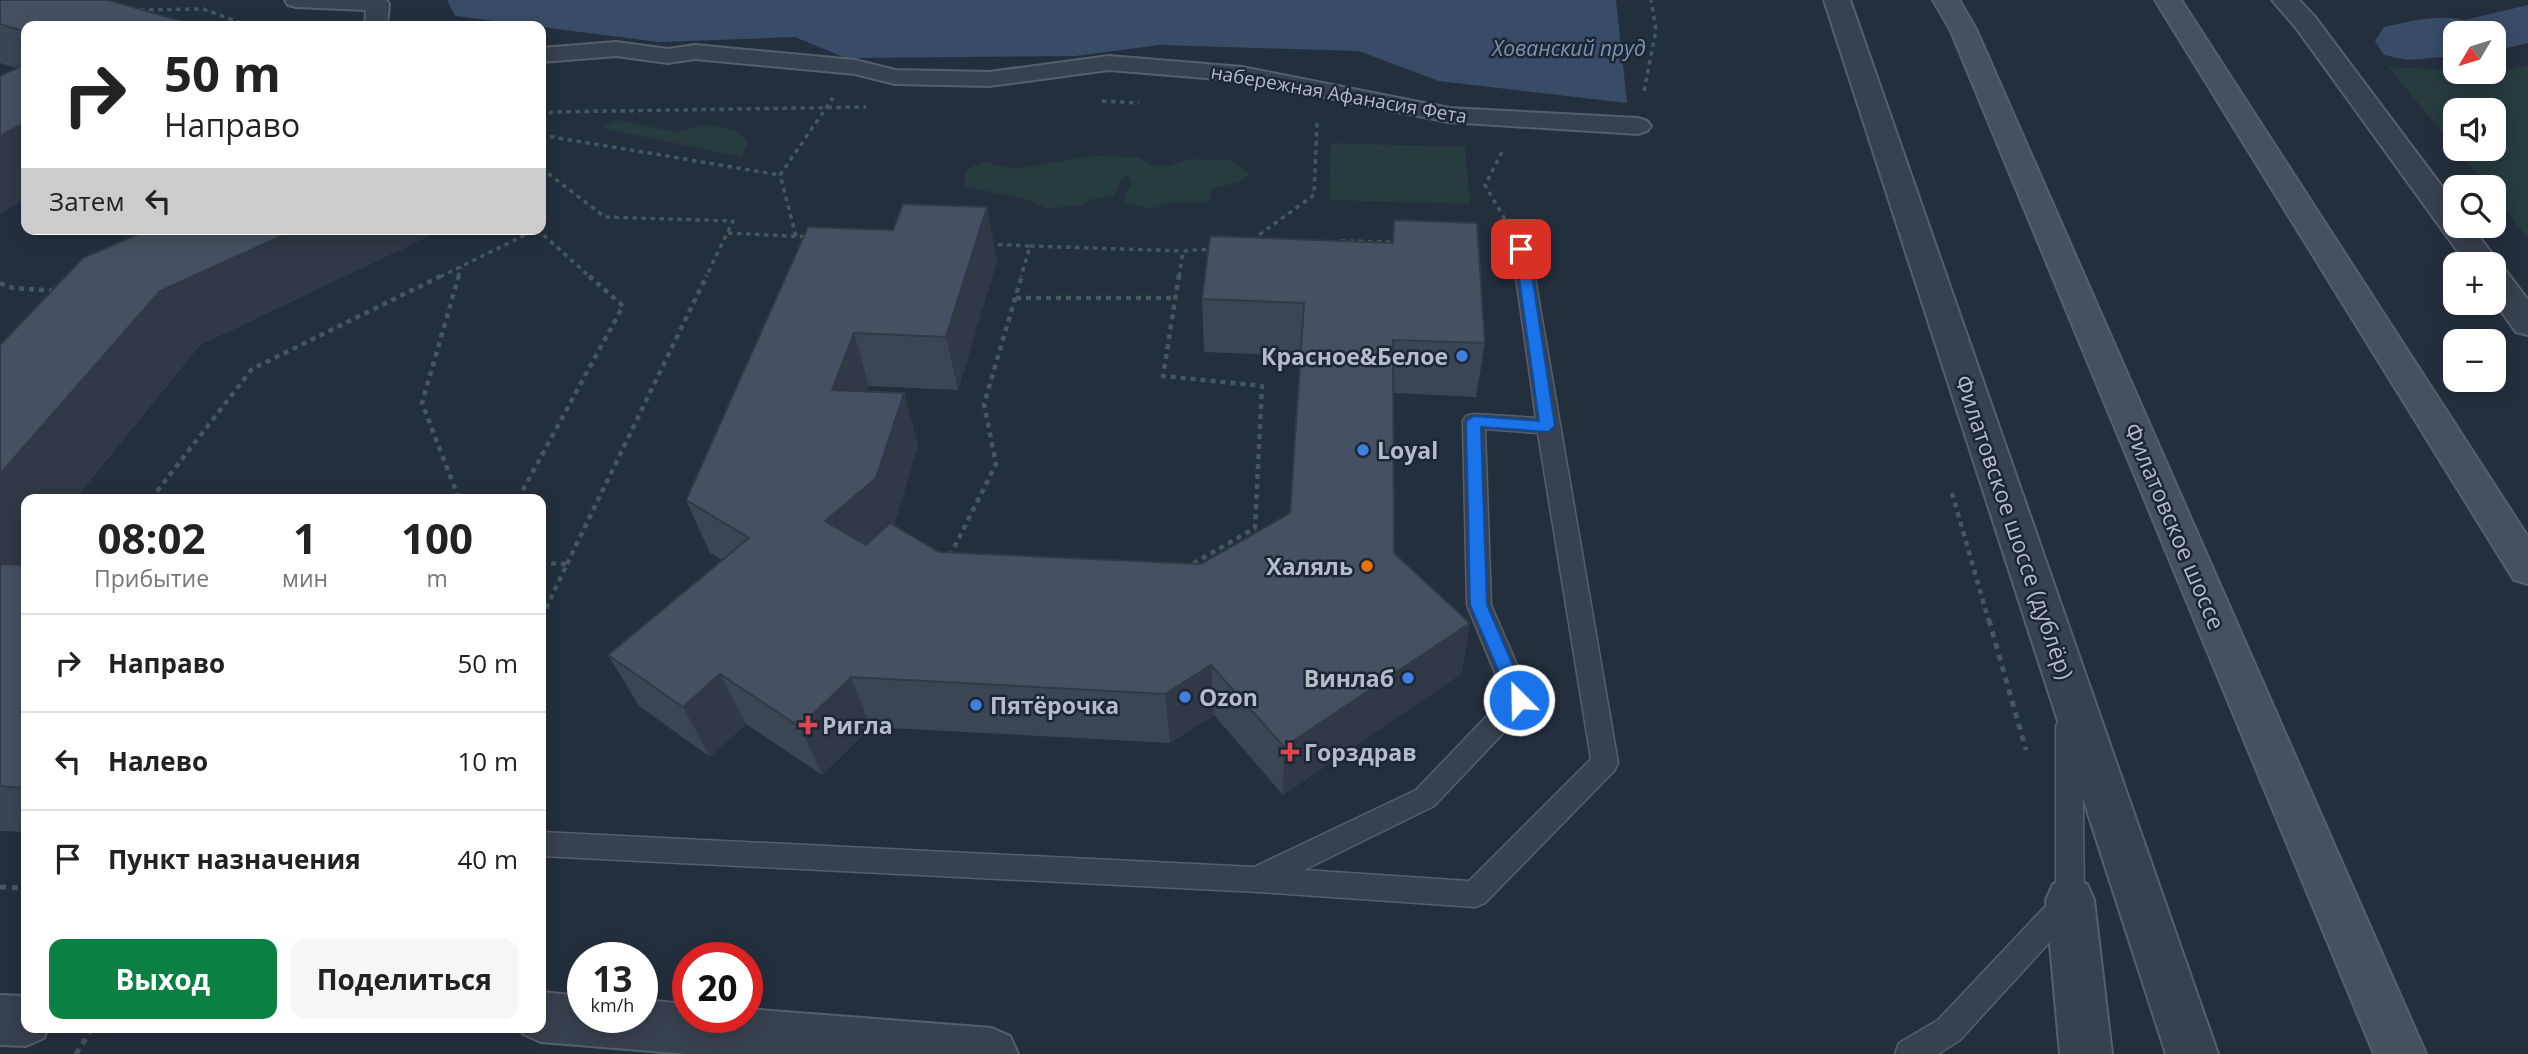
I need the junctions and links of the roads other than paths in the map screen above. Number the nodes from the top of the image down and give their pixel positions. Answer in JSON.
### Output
{"nodes":[{"id":1,"x":296,"y":0,"type":"edge"},
{"id":2,"x":1837,"y":0,"type":"edge"},
{"id":3,"x":1946,"y":0,"type":"edge"},
{"id":4,"x":2168,"y":0,"type":"edge"},
{"id":5,"x":2285,"y":0,"type":"edge"},
{"id":6,"x":376,"y":21,"type":"edge"},
{"id":7,"x":546,"y":55,"type":"edge"},
{"id":8,"x":1638,"y":126,"type":"road end"},
{"id":9,"x":2443,"y":210,"type":"edge"},
{"id":10,"x":2464,"y":238,"type":"edge"},
{"id":11,"x":1521,"y":249,"type":"road end"},
{"id":12,"x":2475,"y":252,"type":"edge"},
{"id":13,"x":2506,"y":294,"type":"edge"},
{"id":14,"x":2528,"y":324,"type":"edge"},
{"id":15,"x":1548,"y":426,"type":"junction"},
{"id":16,"x":2528,"y":569,"type":"edge"},
{"id":17,"x":2069,"y":687,"type":"junction"},
{"id":18,"x":546,"y":844,"type":"edge"},
{"id":19,"x":1256,"y":880,"type":"junction"},
{"id":20,"x":2070,"y":900,"type":"junction"},
{"id":21,"x":546,"y":1017,"type":"edge"},
{"id":22,"x":0,"y":1020,"type":"edge"},
{"id":23,"x":21,"y":1021,"type":"edge"},
{"id":24,"x":992,"y":1054,"type":"edge"},
{"id":25,"x":1910,"y":1054,"type":"edge"},
{"id":26,"x":2086,"y":1054,"type":"edge"},
{"id":27,"x":2192,"y":1054,"type":"edge"},
{"id":28,"x":2400,"y":1054,"type":"edge"}],
"edges":[{"from":1,"to":6,"type":"street"},
{"from":2,"to":17,"type":"street","name":"Филатовское шоссе (дублёр)"},
{"from":3,"to":28,"type":"main road","name":"Филатовское шоссе"},
{"from":4,"to":16,"type":"main road"},
{"from":5,"to":9,"type":"street"},
{"from":7,"to":8,"type":"street","name":"набережная Афанасия Фета"},
{"from":10,"to":12,"type":"street"},
{"from":11,"to":15,"type":"lane"},
{"from":13,"to":14,"type":"street"},
{"from":15,"to":19,"type":"lane"},
{"from":15,"to":19,"type":"lane"},
{"from":17,"to":20,"type":"lane"},
{"from":17,"to":27,"type":"street","name":"Филатовское шоссе (дублёр)"},
{"from":18,"to":19,"type":"lane"},
{"from":20,"to":25,"type":"lane"},
{"from":20,"to":26,"type":"street"},
{"from":21,"to":24,"type":"street"},
{"from":22,"to":23,"type":"street"}]}
